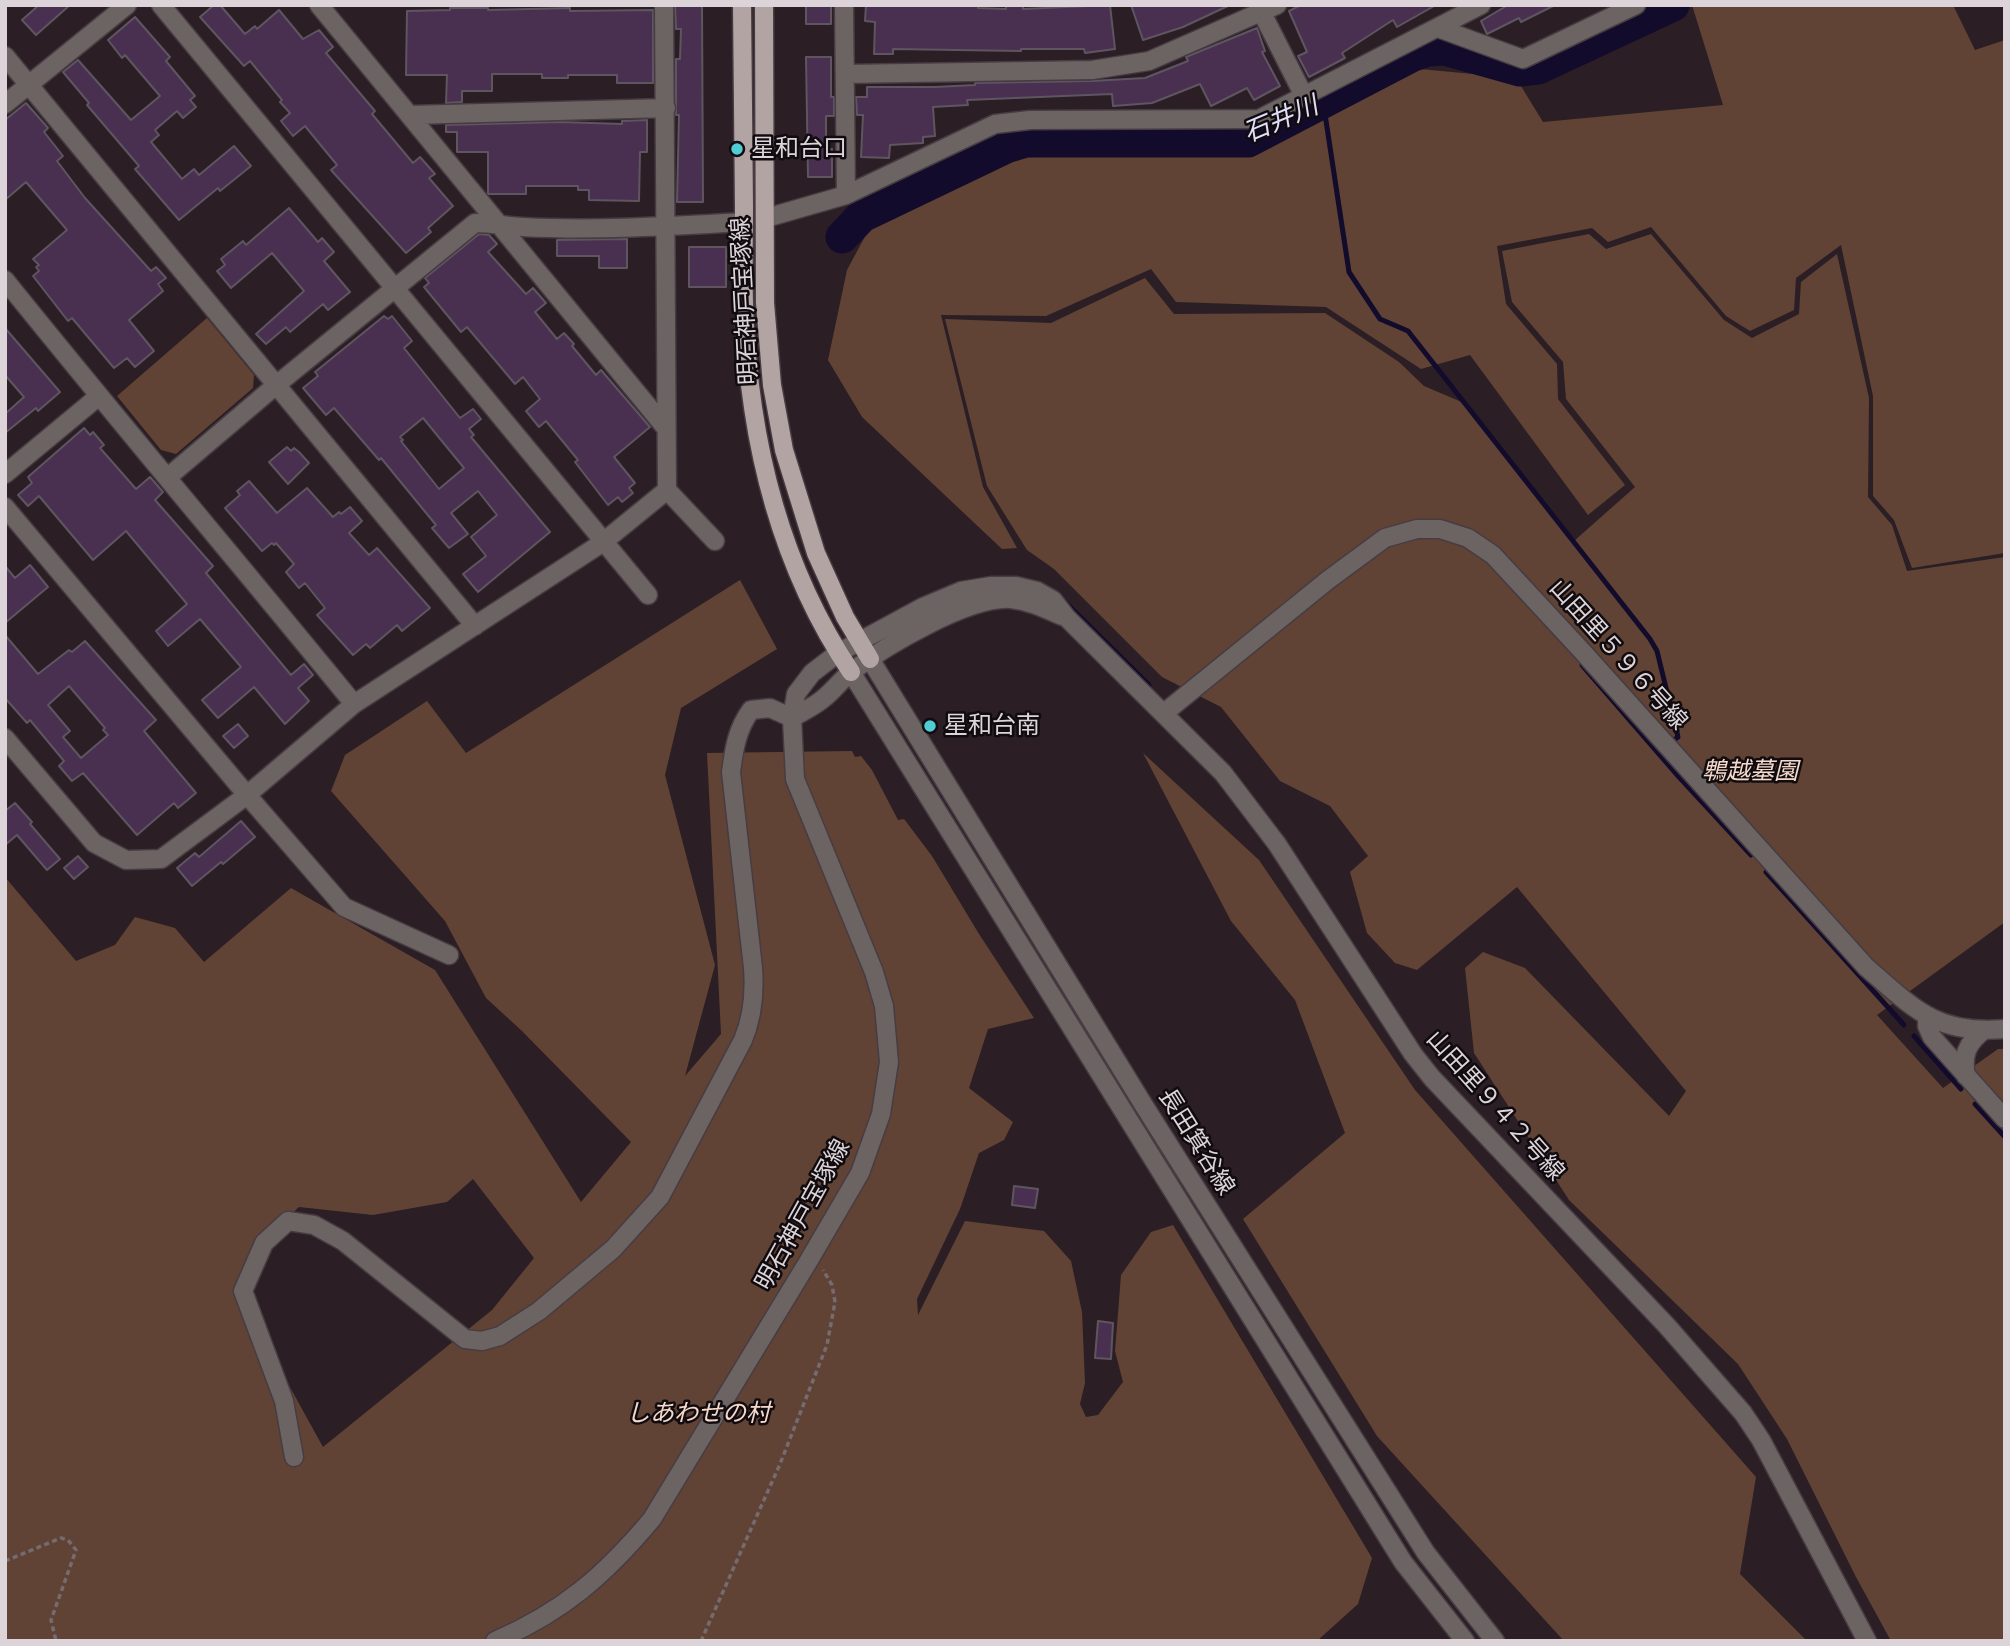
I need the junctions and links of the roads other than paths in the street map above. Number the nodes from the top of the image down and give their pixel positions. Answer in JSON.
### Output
{"nodes":[{"id":1,"x":127,"y":5,"type":"edge"},
{"id":2,"x":161,"y":5,"type":"edge"},
{"id":3,"x":319,"y":5,"type":"edge"},
{"id":4,"x":664,"y":5,"type":"edge"},
{"id":5,"x":742,"y":5,"type":"edge"},
{"id":6,"x":764,"y":5,"type":"edge"},
{"id":7,"x":844,"y":5,"type":"edge"},
{"id":8,"x":1481,"y":5,"type":"edge"},
{"id":9,"x":1636,"y":5,"type":"edge"},
{"id":10,"x":1266,"y":8,"type":"edge"},
{"id":11,"x":1438,"y":28,"type":"junction"},
{"id":12,"x":5,"y":56,"type":"edge"},
{"id":13,"x":846,"y":74,"type":"junction"},
{"id":14,"x":29,"y":84,"type":"junction"},
{"id":15,"x":1304,"y":96,"type":"junction"},
{"id":16,"x":5,"y":104,"type":"edge"},
{"id":17,"x":666,"y":108,"type":"junction"},
{"id":18,"x":410,"y":115,"type":"junction"},
{"id":19,"x":846,"y":194,"type":"junction"},
{"id":20,"x":766,"y":218,"type":"junction"},
{"id":21,"x":744,"y":222,"type":"junction"},
{"id":22,"x":498,"y":223,"type":"junction"},
{"id":23,"x":667,"y":226,"type":"junction"},
{"id":24,"x":5,"y":280,"type":"edge"},
{"id":25,"x":395,"y":288,"type":"junction"},
{"id":26,"x":275,"y":386,"type":"junction"},
{"id":27,"x":99,"y":396,"type":"junction"},
{"id":28,"x":665,"y":427,"type":"junction"},
{"id":29,"x":5,"y":474,"type":"edge"},
{"id":30,"x":168,"y":477,"type":"junction"},
{"id":31,"x":667,"y":490,"type":"junction"},
{"id":32,"x":5,"y":507,"type":"edge"},
{"id":33,"x":715,"y":541,"type":"dead end"},
{"id":34,"x":602,"y":542,"type":"junction"},
{"id":35,"x":648,"y":595,"type":"dead end"},
{"id":36,"x":1067,"y":618,"type":"junction"},
{"id":37,"x":475,"y":626,"type":"junction"},
{"id":38,"x":860,"y":642,"type":"junction"},
{"id":39,"x":838,"y":653,"type":"junction"},
{"id":40,"x":870,"y":659,"type":"junction"},
{"id":41,"x":851,"y":672,"type":"junction"},
{"id":42,"x":354,"y":704,"type":"junction"},
{"id":43,"x":1164,"y":713,"type":"junction"},
{"id":44,"x":792,"y":718,"type":"junction"},
{"id":45,"x":5,"y":737,"type":"edge"},
{"id":46,"x":247,"y":795,"type":"junction"},
{"id":47,"x":449,"y":955,"type":"dead end"},
{"id":48,"x":1927,"y":1017,"type":"junction"},
{"id":49,"x":2005,"y":1029,"type":"edge"},
{"id":50,"x":1984,"y":1030,"type":"junction"},
{"id":51,"x":1966,"y":1076,"type":"junction"},
{"id":52,"x":2005,"y":1119,"type":"edge"},
{"id":53,"x":294,"y":1457,"type":"dead end"},
{"id":54,"x":495,"y":1641,"type":"edge"},
{"id":55,"x":1465,"y":1641,"type":"edge"},
{"id":56,"x":1495,"y":1641,"type":"edge"},
{"id":57,"x":1867,"y":1641,"type":"edge"}],
"edges":[{"from":1,"to":14,"type":"street"},
{"from":2,"to":25,"type":"street"},
{"from":3,"to":18,"type":"street"},
{"from":4,"to":17,"type":"street"},
{"from":5,"to":21,"type":"main road","name":"明石神戸宝塚線"},
{"from":6,"to":20,"type":"main road","name":"明石神戸宝塚線"},
{"from":7,"to":13,"type":"street"},
{"from":8,"to":11,"type":"street"},
{"from":9,"to":11,"type":"street"},
{"from":10,"to":13,"type":"street"},
{"from":10,"to":15,"type":"street"},
{"from":11,"to":15,"type":"street"},
{"from":12,"to":14,"type":"street"},
{"from":13,"to":19,"type":"street"},
{"from":14,"to":16,"type":"street"},
{"from":14,"to":26,"type":"street"},
{"from":15,"to":19,"type":"street"},
{"from":17,"to":18,"type":"street"},
{"from":17,"to":23,"type":"street"},
{"from":18,"to":22,"type":"street"},
{"from":19,"to":20,"type":"street"},
{"from":20,"to":38,"type":"main road","name":"明石神戸宝塚線"},
{"from":21,"to":23,"type":"street"},
{"from":21,"to":39,"type":"main road","name":"明石神戸宝塚線"},
{"from":22,"to":23,"type":"street"},
{"from":22,"to":25,"type":"street"},
{"from":22,"to":28,"type":"street"},
{"from":23,"to":28,"type":"street"},
{"from":24,"to":27,"type":"street"},
{"from":25,"to":26,"type":"street"},
{"from":25,"to":34,"type":"street"},
{"from":26,"to":30,"type":"street"},
{"from":26,"to":37,"type":"street"},
{"from":27,"to":29,"type":"street"},
{"from":27,"to":30,"type":"street"},
{"from":28,"to":31,"type":"street"},
{"from":30,"to":42,"type":"street"},
{"from":31,"to":33,"type":"street"},
{"from":31,"to":34,"type":"street"},
{"from":32,"to":46,"type":"street"},
{"from":34,"to":35,"type":"street"},
{"from":34,"to":37,"type":"street"},
{"from":36,"to":38,"type":"street","name":"山田里９４２号線"},
{"from":36,"to":40,"type":"street","name":"山田里９４２号線"},
{"from":36,"to":43,"type":"street","name":"山田里９４２号線"},
{"from":37,"to":42,"type":"street"},
{"from":38,"to":39,"type":"street","name":"山田里９４２号線"},
{"from":38,"to":40,"type":"main road","name":"明石神戸宝塚線"},
{"from":39,"to":41,"type":"main road","name":"明石神戸宝塚線"},
{"from":39,"to":44,"type":"street","name":"明石神戸宝塚線"},
{"from":40,"to":41,"type":"street","name":"山田里９４２号線"},
{"from":40,"to":56,"type":"street","name":"長田箕谷線"},
{"from":41,"to":44,"type":"street"},
{"from":41,"to":55,"type":"street","name":"長田箕谷線"},
{"from":42,"to":46,"type":"street"},
{"from":43,"to":48,"type":"street","name":"山田里５９６号線"},
{"from":43,"to":57,"type":"street","name":"山田里９４２号線"},
{"from":44,"to":53,"type":"street"},
{"from":44,"to":54,"type":"street","name":"明石神戸宝塚線"},
{"from":45,"to":46,"type":"street"},
{"from":46,"to":47,"type":"street"},
{"from":48,"to":50,"type":"street","name":"山田里５９６号線"},
{"from":48,"to":51,"type":"street"},
{"from":49,"to":50,"type":"street","name":"山田里５９６号線"},
{"from":50,"to":51,"type":"street"},
{"from":51,"to":52,"type":"street"}]}
